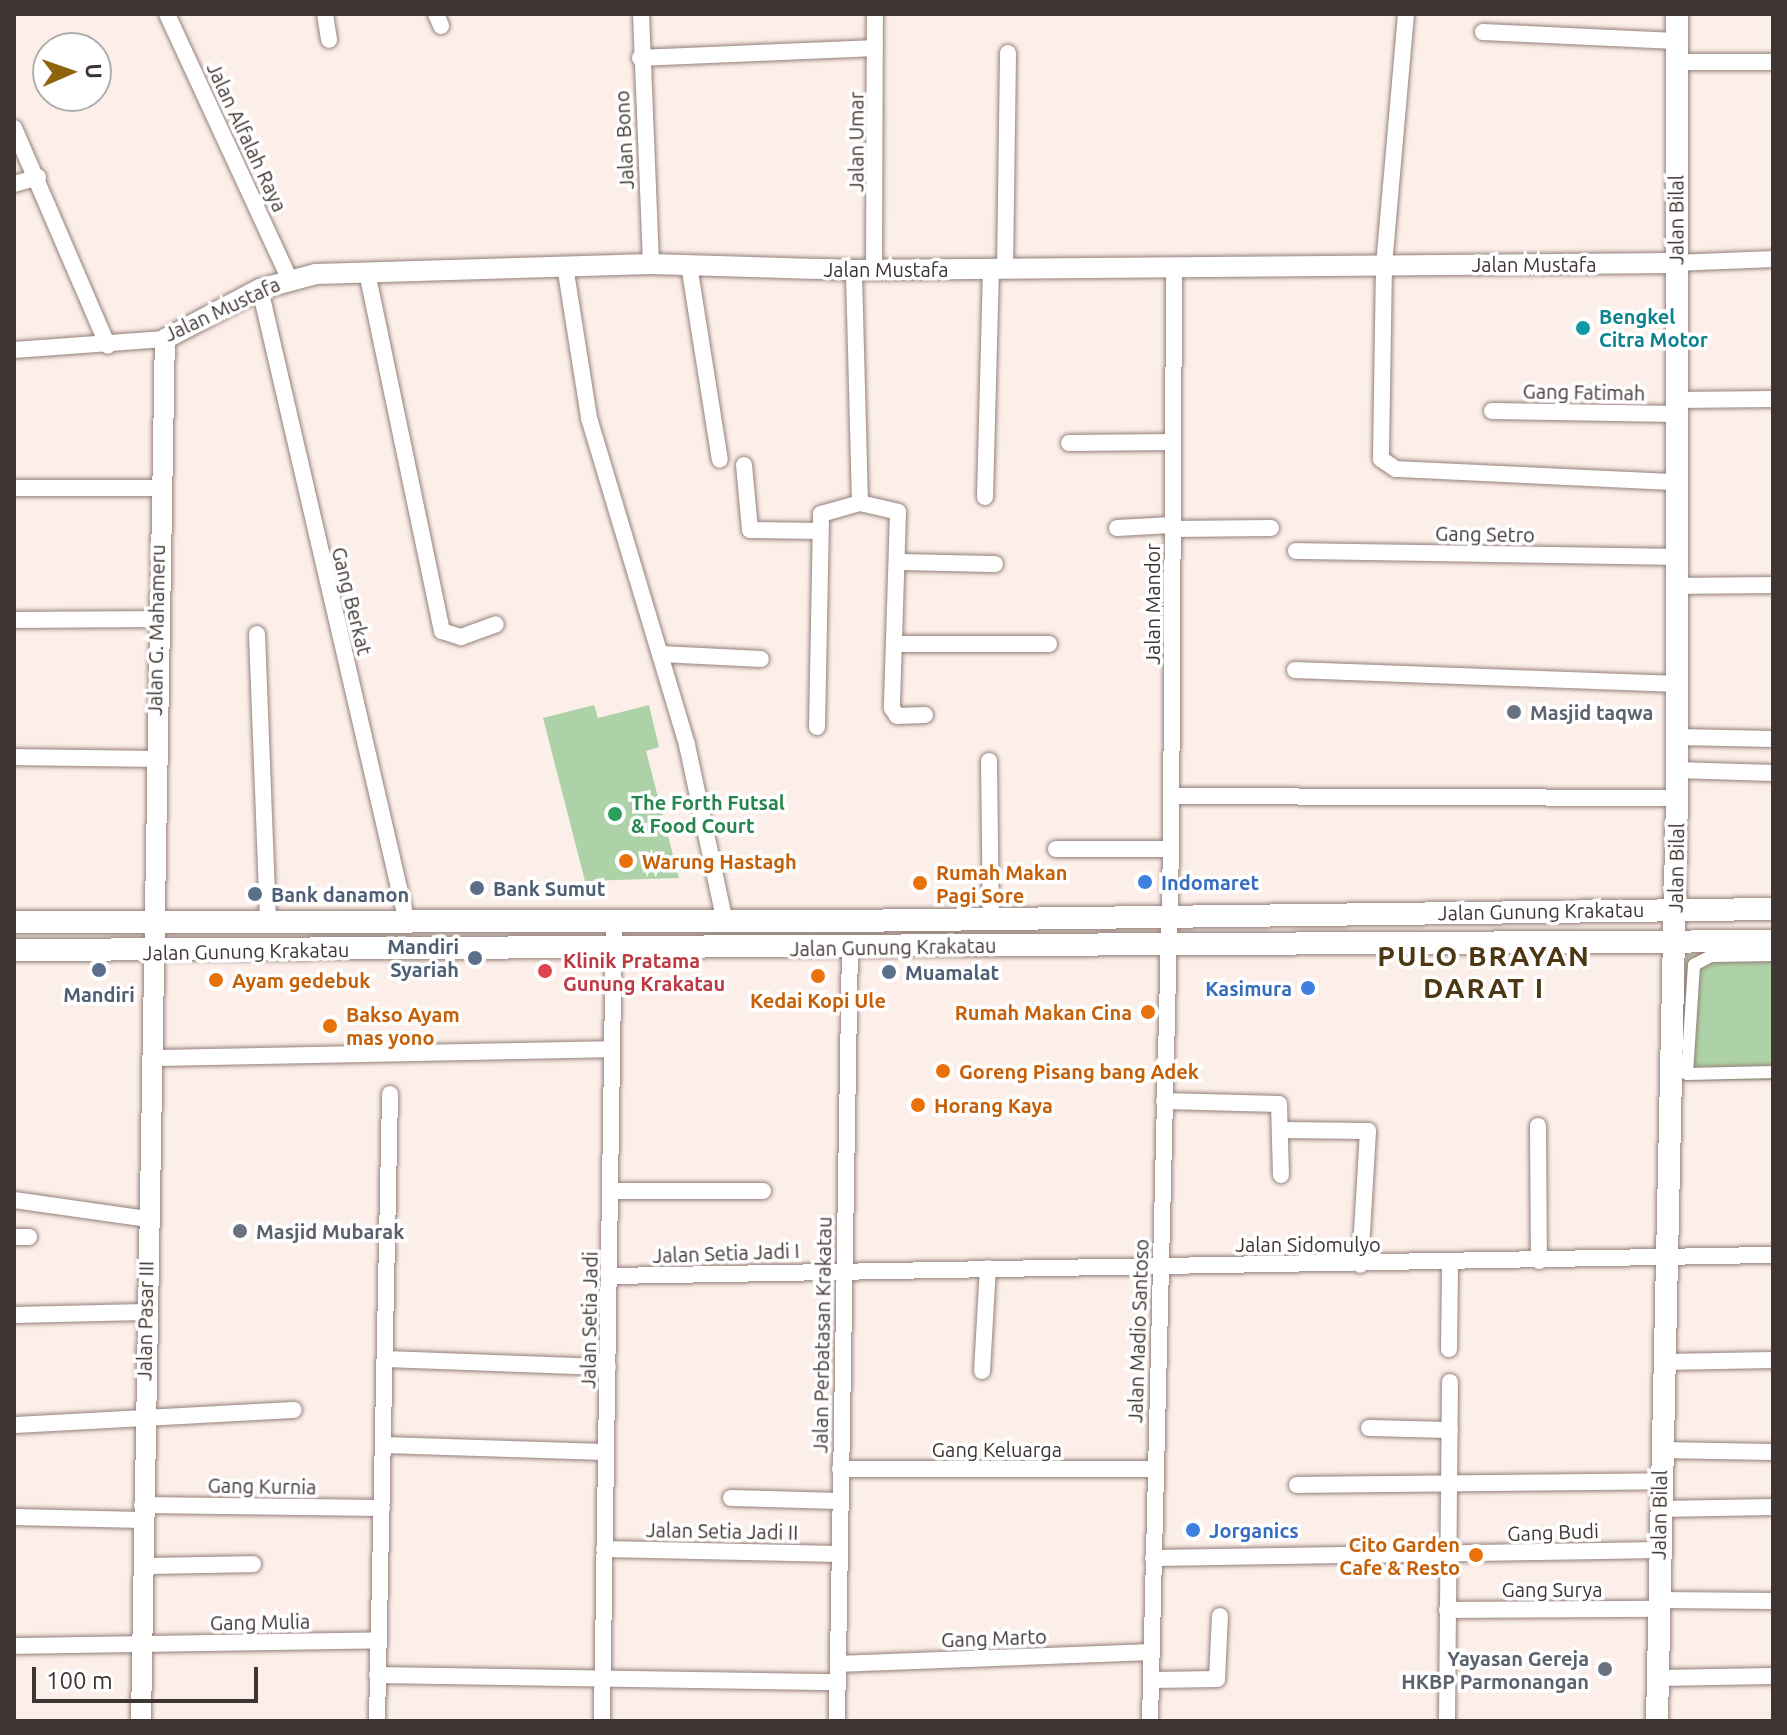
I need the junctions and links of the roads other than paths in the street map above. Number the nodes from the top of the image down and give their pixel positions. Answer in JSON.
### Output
{"nodes":[{"id":1,"x":167,"y":14,"type":"edge"},
{"id":2,"x":325,"y":14,"type":"edge"},
{"id":3,"x":641,"y":14,"type":"edge"},
{"id":4,"x":875,"y":14,"type":"edge"},
{"id":5,"x":1406,"y":14,"type":"edge"},
{"id":6,"x":1677,"y":14,"type":"edge"},
{"id":7,"x":1483,"y":32,"type":"dead end"},
{"id":8,"x":329,"y":40,"type":"dead end"},
{"id":9,"x":875,"y":48,"type":"junction"},
{"id":10,"x":1676,"y":51,"type":"junction"},
{"id":11,"x":1008,"y":53,"type":"dead end"},
{"id":12,"x":640,"y":58,"type":"junction"},
{"id":13,"x":1773,"y":62,"type":"edge"},
{"id":14,"x":14,"y":128,"type":"edge"},
{"id":15,"x":38,"y":177,"type":"junction"},
{"id":16,"x":14,"y":184,"type":"edge"},
{"id":17,"x":1773,"y":259,"type":"edge"},
{"id":18,"x":1675,"y":263,"type":"junction"},
{"id":19,"x":651,"y":264,"type":"junction"},
{"id":20,"x":1384,"y":264,"type":"junction"},
{"id":21,"x":689,"y":265,"type":"junction"},
{"id":22,"x":565,"y":266,"type":"junction"},
{"id":23,"x":1174,"y":267,"type":"junction"},
{"id":24,"x":864,"y":270,"type":"junction"},
{"id":25,"x":998,"y":270,"type":"junction"},
{"id":26,"x":368,"y":277,"type":"junction"},
{"id":27,"x":289,"y":278,"type":"junction"},
{"id":28,"x":260,"y":289,"type":"junction"},
{"id":29,"x":165,"y":339,"type":"junction"},
{"id":30,"x":108,"y":346,"type":"junction"},
{"id":31,"x":14,"y":350,"type":"edge"},
{"id":32,"x":1773,"y":399,"type":"edge"},
{"id":33,"x":1675,"y":407,"type":"junction"},
{"id":34,"x":1492,"y":411,"type":"dead end"},
{"id":35,"x":1173,"y":442,"type":"junction"},
{"id":36,"x":1069,"y":443,"type":"dead end"},
{"id":37,"x":720,"y":460,"type":"dead end"},
{"id":38,"x":744,"y":465,"type":"dead end"},
{"id":39,"x":1675,"y":482,"type":"junction"},
{"id":40,"x":14,"y":488,"type":"edge"},
{"id":41,"x":160,"y":488,"type":"junction"},
{"id":42,"x":985,"y":497,"type":"dead end"},
{"id":43,"x":860,"y":503,"type":"junction"},
{"id":44,"x":1172,"y":527,"type":"junction"},
{"id":45,"x":1117,"y":528,"type":"dead end"},
{"id":46,"x":1271,"y":528,"type":"dead end"},
{"id":47,"x":820,"y":531,"type":"junction"},
{"id":48,"x":1296,"y":551,"type":"dead end"},
{"id":49,"x":1674,"y":557,"type":"junction"},
{"id":50,"x":897,"y":562,"type":"junction"},
{"id":51,"x":995,"y":564,"type":"dead end"},
{"id":52,"x":1773,"y":585,"type":"edge"},
{"id":53,"x":1674,"y":586,"type":"junction"},
{"id":54,"x":155,"y":619,"type":"junction"},
{"id":55,"x":14,"y":620,"type":"edge"},
{"id":56,"x":496,"y":624,"type":"dead end"},
{"id":57,"x":257,"y":634,"type":"dead end"},
{"id":58,"x":894,"y":644,"type":"junction"},
{"id":59,"x":1049,"y":644,"type":"dead end"},
{"id":60,"x":661,"y":654,"type":"junction"},
{"id":61,"x":761,"y":659,"type":"dead end"},
{"id":62,"x":1295,"y":670,"type":"dead end"},
{"id":63,"x":1677,"y":684,"type":"junction"},
{"id":64,"x":925,"y":715,"type":"dead end"},
{"id":65,"x":817,"y":727,"type":"dead end"},
{"id":66,"x":1677,"y":737,"type":"junction"},
{"id":67,"x":1773,"y":739,"type":"edge"},
{"id":68,"x":14,"y":757,"type":"edge"},
{"id":69,"x":153,"y":759,"type":"junction"},
{"id":70,"x":989,"y":761,"type":"dead end"},
{"id":71,"x":1677,"y":770,"type":"junction"},
{"id":72,"x":1773,"y":773,"type":"edge"},
{"id":73,"x":1171,"y":796,"type":"junction"},
{"id":74,"x":1677,"y":798,"type":"junction"},
{"id":75,"x":1056,"y":849,"type":"dead end"},
{"id":76,"x":1171,"y":849,"type":"junction"},
{"id":77,"x":1674,"y":909,"type":"junction"},
{"id":78,"x":1773,"y":909,"type":"edge"},
{"id":79,"x":1169,"y":916,"type":"junction"},
{"id":80,"x":991,"y":918,"type":"junction"},
{"id":81,"x":268,"y":919,"type":"junction"},
{"id":82,"x":614,"y":919,"type":"junction"},
{"id":83,"x":156,"y":921,"type":"junction"},
{"id":84,"x":14,"y":922,"type":"edge"},
{"id":85,"x":407,"y":922,"type":"junction"},
{"id":86,"x":725,"y":922,"type":"junction"},
{"id":87,"x":1773,"y":941,"type":"edge"},
{"id":88,"x":1169,"y":942,"type":"junction"},
{"id":89,"x":1675,"y":944,"type":"junction"},
{"id":90,"x":615,"y":948,"type":"junction"},
{"id":91,"x":850,"y":949,"type":"junction"},
{"id":92,"x":14,"y":950,"type":"edge"},
{"id":93,"x":157,"y":953,"type":"junction"},
{"id":94,"x":1773,"y":955,"type":"edge"},
{"id":95,"x":612,"y":1049,"type":"junction"},
{"id":96,"x":154,"y":1058,"type":"junction"},
{"id":97,"x":1773,"y":1072,"type":"edge"},
{"id":98,"x":1679,"y":1074,"type":"junction"},
{"id":99,"x":390,"y":1094,"type":"dead end"},
{"id":100,"x":1164,"y":1101,"type":"junction"},
{"id":101,"x":1538,"y":1126,"type":"dead end"},
{"id":102,"x":1282,"y":1130,"type":"junction"},
{"id":103,"x":1281,"y":1175,"type":"dead end"},
{"id":104,"x":611,"y":1191,"type":"junction"},
{"id":105,"x":763,"y":1191,"type":"dead end"},
{"id":106,"x":14,"y":1200,"type":"edge"},
{"id":107,"x":147,"y":1219,"type":"junction"},
{"id":108,"x":1773,"y":1255,"type":"edge"},
{"id":109,"x":1539,"y":1261,"type":"junction"},
{"id":110,"x":1665,"y":1261,"type":"junction"},
{"id":111,"x":1450,"y":1263,"type":"junction"},
{"id":112,"x":1160,"y":1265,"type":"junction"},
{"id":113,"x":1360,"y":1265,"type":"junction"},
{"id":114,"x":988,"y":1268,"type":"junction"},
{"id":115,"x":842,"y":1270,"type":"junction"},
{"id":116,"x":611,"y":1276,"type":"junction"},
{"id":117,"x":145,"y":1312,"type":"junction"},
{"id":118,"x":14,"y":1315,"type":"edge"},
{"id":119,"x":1449,"y":1349,"type":"dead end"},
{"id":120,"x":390,"y":1359,"type":"junction"},
{"id":121,"x":1773,"y":1360,"type":"edge"},
{"id":122,"x":1663,"y":1362,"type":"junction"},
{"id":123,"x":608,"y":1367,"type":"junction"},
{"id":124,"x":982,"y":1371,"type":"dead end"},
{"id":125,"x":1450,"y":1382,"type":"dead end"},
{"id":126,"x":294,"y":1410,"type":"dead end"},
{"id":127,"x":143,"y":1417,"type":"junction"},
{"id":128,"x":14,"y":1425,"type":"edge"},
{"id":129,"x":1369,"y":1428,"type":"dead end"},
{"id":130,"x":1450,"y":1430,"type":"junction"},
{"id":131,"x":387,"y":1446,"type":"junction"},
{"id":132,"x":1660,"y":1450,"type":"junction"},
{"id":133,"x":605,"y":1452,"type":"junction"},
{"id":134,"x":1773,"y":1452,"type":"edge"},
{"id":135,"x":840,"y":1469,"type":"junction"},
{"id":136,"x":1154,"y":1469,"type":"junction"},
{"id":137,"x":1659,"y":1481,"type":"junction"},
{"id":138,"x":1297,"y":1485,"type":"dead end"},
{"id":139,"x":1450,"y":1487,"type":"junction"},
{"id":140,"x":731,"y":1498,"type":"dead end"},
{"id":141,"x":840,"y":1501,"type":"junction"},
{"id":142,"x":1773,"y":1507,"type":"edge"},
{"id":143,"x":382,"y":1508,"type":"junction"},
{"id":144,"x":1659,"y":1509,"type":"junction"},
{"id":145,"x":142,"y":1512,"type":"junction"},
{"id":146,"x":14,"y":1517,"type":"edge"},
{"id":147,"x":604,"y":1549,"type":"junction"},
{"id":148,"x":1658,"y":1550,"type":"junction"},
{"id":149,"x":839,"y":1554,"type":"junction"},
{"id":150,"x":1449,"y":1556,"type":"junction"},
{"id":151,"x":1153,"y":1558,"type":"junction"},
{"id":152,"x":253,"y":1564,"type":"dead end"},
{"id":153,"x":142,"y":1566,"type":"junction"},
{"id":154,"x":1773,"y":1601,"type":"edge"},
{"id":155,"x":1658,"y":1604,"type":"junction"},
{"id":156,"x":1447,"y":1610,"type":"junction"},
{"id":157,"x":1220,"y":1616,"type":"dead end"},
{"id":158,"x":379,"y":1640,"type":"junction"},
{"id":159,"x":142,"y":1644,"type":"junction"},
{"id":160,"x":14,"y":1646,"type":"edge"},
{"id":161,"x":1151,"y":1652,"type":"junction"},
{"id":162,"x":838,"y":1664,"type":"junction"},
{"id":163,"x":377,"y":1675,"type":"junction"},
{"id":164,"x":602,"y":1676,"type":"junction"},
{"id":165,"x":1773,"y":1676,"type":"edge"},
{"id":166,"x":1658,"y":1678,"type":"junction"},
{"id":167,"x":1151,"y":1680,"type":"junction"},
{"id":168,"x":838,"y":1682,"type":"junction"},
{"id":169,"x":141,"y":1721,"type":"edge"},
{"id":170,"x":377,"y":1721,"type":"edge"},
{"id":171,"x":602,"y":1721,"type":"edge"},
{"id":172,"x":837,"y":1721,"type":"edge"},
{"id":173,"x":1150,"y":1721,"type":"edge"},
{"id":174,"x":1447,"y":1721,"type":"edge"},
{"id":175,"x":1657,"y":1721,"type":"edge"}],
"edges":[{"from":1,"to":27,"type":"street","name":"Jalan Alfalah Raya"},
{"from":2,"to":8,"type":"street"},
{"from":3,"to":12,"type":"street","name":"Jalan Bono"},
{"from":4,"to":9,"type":"street","name":"Jalan Umar"},
{"from":5,"to":20,"type":"street"},
{"from":6,"to":10,"type":"main road","name":"Jalan Bilal"},
{"from":7,"to":10,"type":"street"},
{"from":9,"to":12,"type":"street"},
{"from":9,"to":24,"type":"street","name":"Jalan Umar"},
{"from":10,"to":13,"type":"street"},
{"from":10,"to":18,"type":"main road","name":"Jalan Bilal"},
{"from":11,"to":25,"type":"street"},
{"from":12,"to":19,"type":"street","name":"Jalan Bono"},
{"from":14,"to":15,"type":"street"},
{"from":15,"to":16,"type":"street"},
{"from":15,"to":30,"type":"street"},
{"from":17,"to":18,"type":"street","name":"Jalan Mustafa"},
{"from":18,"to":20,"type":"street","name":"Jalan Mustafa"},
{"from":18,"to":33,"type":"main road","name":"Jalan Bilal"},
{"from":19,"to":21,"type":"street","name":"Jalan Mustafa"},
{"from":19,"to":22,"type":"street","name":"Jalan Mustafa"},
{"from":20,"to":23,"type":"street","name":"Jalan Mustafa"},
{"from":20,"to":39,"type":"street"},
{"from":21,"to":24,"type":"street","name":"Jalan Mustafa"},
{"from":21,"to":37,"type":"street"},
{"from":22,"to":26,"type":"street","name":"Jalan Mustafa"},
{"from":22,"to":60,"type":"street"},
{"from":23,"to":25,"type":"street","name":"Jalan Mustafa"},
{"from":23,"to":35,"type":"street","name":"Jalan Mandor"},
{"from":24,"to":25,"type":"street","name":"Jalan Mustafa"},
{"from":24,"to":43,"type":"street","name":"Jalan Umar"},
{"from":25,"to":42,"type":"street"},
{"from":26,"to":27,"type":"street","name":"Jalan Mustafa"},
{"from":26,"to":56,"type":"street"},
{"from":27,"to":28,"type":"street","name":"Jalan Mustafa"},
{"from":28,"to":29,"type":"street","name":"Jalan Mustafa"},
{"from":28,"to":85,"type":"street","name":"Gang Berkat"},
{"from":29,"to":30,"type":"street","name":"Jalan Mustafa"},
{"from":29,"to":41,"type":"street","name":"Jalan G. Mahameru"},
{"from":30,"to":31,"type":"street","name":"Jalan Mustafa"},
{"from":32,"to":33,"type":"street","name":"Gang Fatimah"},
{"from":33,"to":34,"type":"street","name":"Gang Fatimah"},
{"from":33,"to":39,"type":"main road","name":"Jalan Bilal"},
{"from":35,"to":36,"type":"street"},
{"from":35,"to":44,"type":"street","name":"Jalan Mandor"},
{"from":38,"to":47,"type":"street"},
{"from":39,"to":49,"type":"main road","name":"Jalan Bilal"},
{"from":40,"to":41,"type":"street"},
{"from":41,"to":54,"type":"street","name":"Jalan G. Mahameru"},
{"from":43,"to":47,"type":"street"},
{"from":43,"to":50,"type":"street"},
{"from":44,"to":45,"type":"street"},
{"from":44,"to":46,"type":"street"},
{"from":44,"to":73,"type":"street","name":"Jalan Mandor"},
{"from":47,"to":65,"type":"street"},
{"from":48,"to":49,"type":"street","name":"Gang Setro"},
{"from":49,"to":53,"type":"main road","name":"Jalan Bilal"},
{"from":50,"to":51,"type":"street"},
{"from":50,"to":58,"type":"street"},
{"from":52,"to":53,"type":"street"},
{"from":53,"to":63,"type":"main road","name":"Jalan Bilal"},
{"from":54,"to":55,"type":"street"},
{"from":54,"to":69,"type":"street","name":"Jalan G. Mahameru"},
{"from":57,"to":81,"type":"street"},
{"from":58,"to":59,"type":"street"},
{"from":58,"to":64,"type":"street"},
{"from":60,"to":61,"type":"street"},
{"from":60,"to":86,"type":"street"},
{"from":62,"to":63,"type":"street"},
{"from":63,"to":66,"type":"main road","name":"Jalan Bilal"},
{"from":66,"to":67,"type":"street"},
{"from":66,"to":71,"type":"main road","name":"Jalan Bilal"},
{"from":68,"to":69,"type":"street"},
{"from":69,"to":83,"type":"street","name":"Jalan G. Mahameru"},
{"from":70,"to":80,"type":"street"},
{"from":71,"to":72,"type":"street"},
{"from":71,"to":74,"type":"main road","name":"Jalan Bilal"},
{"from":73,"to":74,"type":"street"},
{"from":73,"to":76,"type":"street","name":"Jalan Mandor"},
{"from":74,"to":77,"type":"main road","name":"Jalan Bilal"},
{"from":75,"to":76,"type":"street"},
{"from":76,"to":79,"type":"street","name":"Jalan Mandor"},
{"from":77,"to":78,"type":"main road","name":"Jalan Gunung Krakatau"},
{"from":77,"to":79,"type":"main road","name":"Jalan Gunung Krakatau"},
{"from":77,"to":89,"type":"main road","name":"Jalan Bilal"},
{"from":79,"to":80,"type":"main road","name":"Jalan Gunung Krakatau"},
{"from":79,"to":88,"type":"street","name":"Jalan Mandor"},
{"from":80,"to":86,"type":"main road","name":"Jalan Gunung Krakatau"},
{"from":81,"to":83,"type":"main road","name":"Jalan Gunung Krakatau"},
{"from":81,"to":85,"type":"main road","name":"Jalan Gunung Krakatau"},
{"from":82,"to":85,"type":"main road","name":"Jalan Gunung Krakatau"},
{"from":82,"to":86,"type":"main road","name":"Jalan Gunung Krakatau"},
{"from":82,"to":90,"type":"street","name":"Jalan Setia Jadi"},
{"from":83,"to":84,"type":"main road","name":"Jalan Gunung Krakatau"},
{"from":83,"to":93,"type":"street","name":"Jalan Pasar III"},
{"from":87,"to":89,"type":"main road","name":"Jalan Gunung Krakatau"},
{"from":88,"to":89,"type":"main road","name":"Jalan Gunung Krakatau"},
{"from":88,"to":91,"type":"main road","name":"Jalan Gunung Krakatau"},
{"from":88,"to":100,"type":"street","name":"Jalan Madio Santoso"},
{"from":89,"to":98,"type":"main road","name":"Jalan Bilal"},
{"from":90,"to":91,"type":"main road","name":"Jalan Gunung Krakatau"},
{"from":90,"to":93,"type":"main road","name":"Jalan Gunung Krakatau"},
{"from":90,"to":95,"type":"street","name":"Jalan Setia Jadi"},
{"from":91,"to":115,"type":"street","name":"Jalan Perbatasan Krakatau"},
{"from":92,"to":93,"type":"main road","name":"Jalan Gunung Krakatau"},
{"from":93,"to":96,"type":"street","name":"Jalan Pasar III"},
{"from":94,"to":98,"type":"street"},
{"from":95,"to":96,"type":"street"},
{"from":95,"to":104,"type":"street","name":"Jalan Setia Jadi"},
{"from":96,"to":107,"type":"street","name":"Jalan Pasar III"},
{"from":97,"to":98,"type":"street"},
{"from":98,"to":110,"type":"main road","name":"Jalan Bilal"},
{"from":99,"to":120,"type":"street"},
{"from":100,"to":102,"type":"street"},
{"from":100,"to":112,"type":"street","name":"Jalan Madio Santoso"},
{"from":101,"to":109,"type":"street"},
{"from":102,"to":103,"type":"street"},
{"from":102,"to":113,"type":"street"},
{"from":104,"to":105,"type":"street"},
{"from":104,"to":116,"type":"street","name":"Jalan Setia Jadi"},
{"from":106,"to":107,"type":"street"},
{"from":107,"to":117,"type":"street","name":"Jalan Pasar III"},
{"from":108,"to":110,"type":"street","name":"Jalan Sidomulyo"},
{"from":109,"to":110,"type":"street","name":"Jalan Sidomulyo"},
{"from":109,"to":111,"type":"street","name":"Jalan Sidomulyo"},
{"from":110,"to":122,"type":"main road","name":"Jalan Bilal"},
{"from":111,"to":113,"type":"street","name":"Jalan Sidomulyo"},
{"from":111,"to":119,"type":"street"},
{"from":112,"to":113,"type":"street","name":"Jalan Sidomulyo"},
{"from":112,"to":114,"type":"street","name":"Jalan Sidomulyo"},
{"from":112,"to":136,"type":"street","name":"Jalan Madio Santoso"},
{"from":114,"to":115,"type":"street","name":"Jalan Sidomulyo"},
{"from":114,"to":124,"type":"street"},
{"from":115,"to":116,"type":"street","name":"Jalan Setia Jadi I"},
{"from":115,"to":135,"type":"street","name":"Jalan Perbatasan Krakatau"},
{"from":116,"to":123,"type":"street","name":"Jalan Setia Jadi"},
{"from":117,"to":118,"type":"street"},
{"from":117,"to":127,"type":"street","name":"Jalan Pasar III"},
{"from":120,"to":123,"type":"street"},
{"from":120,"to":131,"type":"street"},
{"from":121,"to":122,"type":"street"},
{"from":122,"to":132,"type":"main road","name":"Jalan Bilal"},
{"from":123,"to":133,"type":"street","name":"Jalan Setia Jadi"},
{"from":125,"to":130,"type":"street"},
{"from":126,"to":127,"type":"street"},
{"from":127,"to":128,"type":"street"},
{"from":127,"to":145,"type":"street","name":"Jalan Pasar III"},
{"from":129,"to":130,"type":"street"},
{"from":130,"to":139,"type":"street"},
{"from":131,"to":133,"type":"street"},
{"from":131,"to":143,"type":"street"},
{"from":132,"to":134,"type":"street"},
{"from":132,"to":137,"type":"main road","name":"Jalan Bilal"},
{"from":133,"to":147,"type":"street","name":"Jalan Setia Jadi"},
{"from":135,"to":136,"type":"street","name":"Gang Keluarga"},
{"from":135,"to":141,"type":"street","name":"Jalan Perbatasan Krakatau"},
{"from":136,"to":151,"type":"street","name":"Jalan Madio Santoso"},
{"from":137,"to":139,"type":"street"},
{"from":137,"to":144,"type":"main road","name":"Jalan Bilal"},
{"from":138,"to":139,"type":"street"},
{"from":139,"to":150,"type":"street"},
{"from":140,"to":141,"type":"street"},
{"from":141,"to":149,"type":"street","name":"Jalan Perbatasan Krakatau"},
{"from":142,"to":144,"type":"street"},
{"from":143,"to":145,"type":"street","name":"Gang Kurnia"},
{"from":143,"to":158,"type":"street"},
{"from":144,"to":148,"type":"main road","name":"Jalan Bilal"},
{"from":145,"to":146,"type":"street","name":"Gang Kurnia"},
{"from":145,"to":153,"type":"street","name":"Jalan Pasar III"},
{"from":147,"to":149,"type":"street","name":"Jalan Setia Jadi II"},
{"from":147,"to":164,"type":"street","name":"Jalan Setia Jadi"},
{"from":148,"to":150,"type":"street","name":"Gang Budi"},
{"from":148,"to":155,"type":"main road","name":"Jalan Bilal"},
{"from":149,"to":162,"type":"street","name":"Jalan Perbatasan Krakatau"},
{"from":150,"to":151,"type":"street","name":"Gang Budi"},
{"from":150,"to":156,"type":"street"},
{"from":151,"to":161,"type":"street","name":"Jalan Madio Santoso"},
{"from":152,"to":153,"type":"street"},
{"from":153,"to":159,"type":"street","name":"Jalan Pasar III"},
{"from":154,"to":155,"type":"street","name":"Gang Surya"},
{"from":155,"to":156,"type":"street","name":"Gang Surya"},
{"from":155,"to":166,"type":"main road","name":"Jalan Bilal"},
{"from":156,"to":174,"type":"street"},
{"from":157,"to":167,"type":"street"},
{"from":158,"to":159,"type":"street","name":"Gang Mulia"},
{"from":158,"to":163,"type":"street"},
{"from":159,"to":160,"type":"street","name":"Gang Mulia"},
{"from":159,"to":169,"type":"street","name":"Jalan Pasar III"},
{"from":161,"to":162,"type":"street","name":"Gang Marto"},
{"from":161,"to":167,"type":"street","name":"Jalan Madio Santoso"},
{"from":162,"to":168,"type":"street","name":"Jalan Perbatasan Krakatau"},
{"from":163,"to":164,"type":"street"},
{"from":163,"to":170,"type":"street"},
{"from":164,"to":168,"type":"street"},
{"from":164,"to":171,"type":"street","name":"Jalan Setia Jadi"},
{"from":165,"to":166,"type":"street"},
{"from":166,"to":175,"type":"main road","name":"Jalan Bilal"},
{"from":167,"to":173,"type":"street","name":"Jalan Madio Santoso"},
{"from":168,"to":172,"type":"street","name":"Jalan Perbatasan Krakatau"}]}
